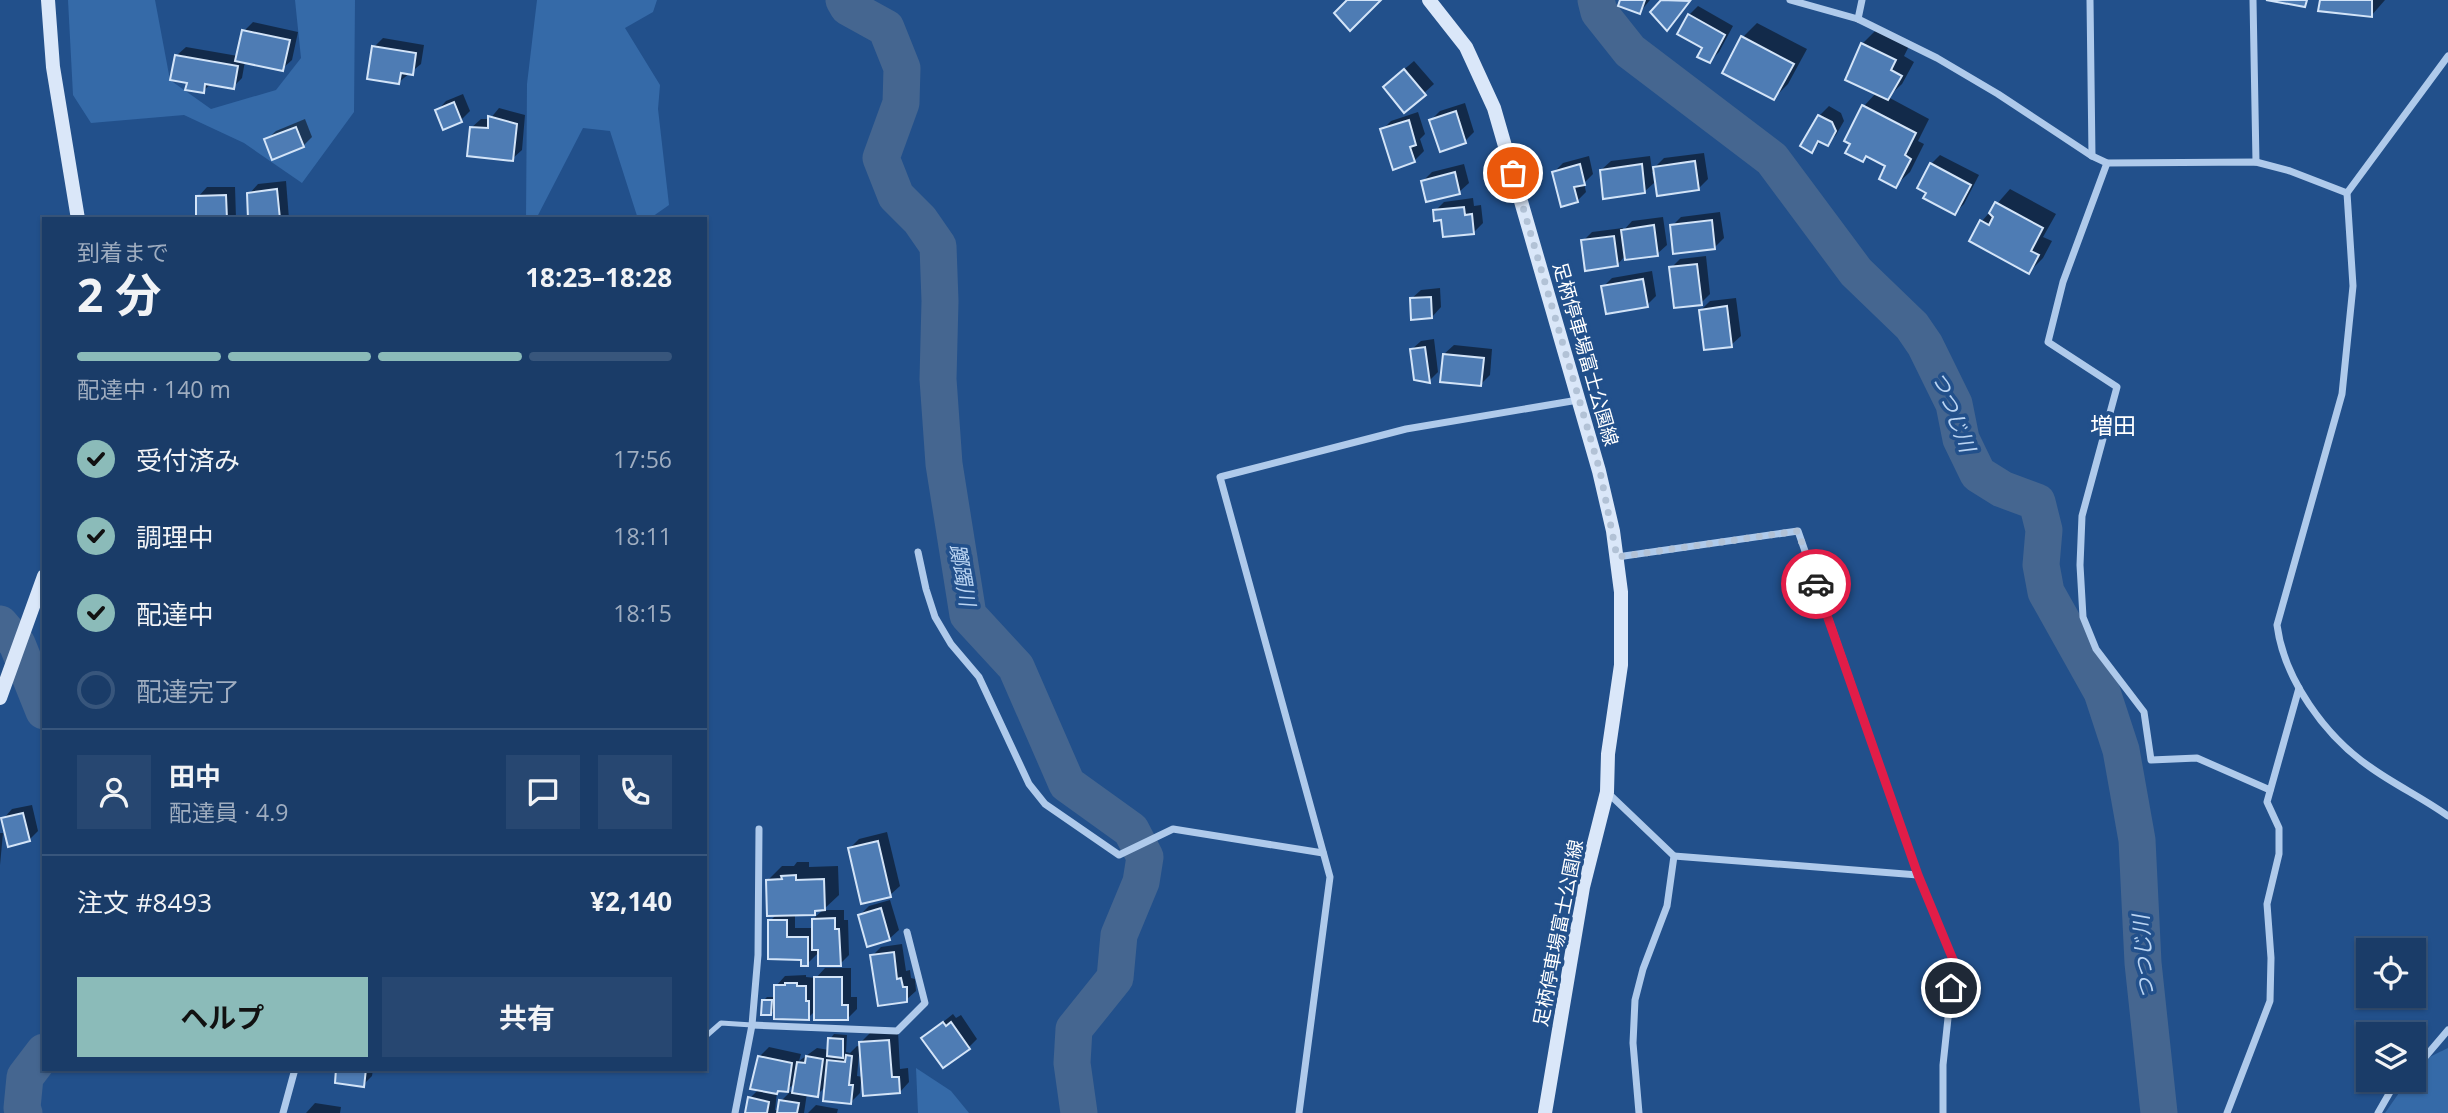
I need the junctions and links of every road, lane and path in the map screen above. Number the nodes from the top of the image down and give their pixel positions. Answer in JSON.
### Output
{"nodes":[{"id":1,"x":48,"y":0,"type":"edge"},
{"id":2,"x":1429,"y":0,"type":"edge"},
{"id":3,"x":1790,"y":0,"type":"edge"},
{"id":4,"x":1862,"y":0,"type":"edge"},
{"id":5,"x":2090,"y":0,"type":"edge"},
{"id":6,"x":2253,"y":0,"type":"edge"},
{"id":7,"x":1443,"y":6,"type":"edge"},
{"id":8,"x":1858,"y":19,"type":"junction"},
{"id":9,"x":2448,"y":56,"type":"edge"},
{"id":10,"x":2092,"y":156,"type":"junction"},
{"id":11,"x":2256,"y":162,"type":"junction"},
{"id":12,"x":2106,"y":163,"type":"junction"},
{"id":13,"x":2347,"y":193,"type":"junction"},
{"id":14,"x":78,"y":217,"type":"edge"},
{"id":15,"x":1579,"y":400,"type":"junction"},
{"id":16,"x":918,"y":552,"type":"dead end"},
{"id":17,"x":1617,"y":557,"type":"junction"},
{"id":18,"x":42,"y":582,"type":"edge"},
{"id":19,"x":2299,"y":688,"type":"junction"},
{"id":20,"x":0,"y":698,"type":"edge"},
{"id":21,"x":2270,"y":790,"type":"junction"},
{"id":22,"x":1607,"y":792,"type":"junction"},
{"id":23,"x":2448,"y":816,"type":"edge"},
{"id":24,"x":759,"y":829,"type":"dead end"},
{"id":25,"x":1323,"y":853,"type":"junction"},
{"id":26,"x":1674,"y":856,"type":"junction"},
{"id":27,"x":1918,"y":875,"type":"junction"},
{"id":28,"x":907,"y":932,"type":"dead end"},
{"id":29,"x":752,"y":1025,"type":"junction"},
{"id":30,"x":2448,"y":1030,"type":"edge"},
{"id":31,"x":707,"y":1035,"type":"edge"},
{"id":32,"x":2426,"y":1056,"type":"edge"},
{"id":33,"x":294,"y":1071,"type":"edge"},
{"id":34,"x":2390,"y":1092,"type":"edge"},
{"id":35,"x":284,"y":1113,"type":"edge"},
{"id":36,"x":735,"y":1113,"type":"edge"},
{"id":37,"x":1299,"y":1113,"type":"edge"},
{"id":38,"x":1545,"y":1113,"type":"edge"},
{"id":39,"x":1639,"y":1113,"type":"edge"},
{"id":40,"x":1943,"y":1113,"type":"edge"},
{"id":41,"x":2227,"y":1113,"type":"edge"},
{"id":42,"x":2378,"y":1113,"type":"edge"}],
"edges":[{"from":1,"to":14,"type":"main road"},
{"from":2,"to":7,"type":"main road","name":"足柄停車場富士公園線"},
{"from":3,"to":8,"type":"street"},
{"from":4,"to":8,"type":"street"},
{"from":5,"to":10,"type":"street"},
{"from":6,"to":11,"type":"street"},
{"from":7,"to":15,"type":"main road","name":"足柄停車場富士公園線"},
{"from":8,"to":10,"type":"street"},
{"from":9,"to":13,"type":"street"},
{"from":10,"to":12,"type":"street"},
{"from":11,"to":12,"type":"street"},
{"from":11,"to":13,"type":"street"},
{"from":12,"to":21,"type":"street"},
{"from":13,"to":19,"type":"street"},
{"from":15,"to":17,"type":"main road","name":"足柄停車場富士公園線"},
{"from":15,"to":25,"type":"street"},
{"from":16,"to":25,"type":"street"},
{"from":17,"to":22,"type":"main road","name":"足柄停車場富士公園線"},
{"from":17,"to":27,"type":"street"},
{"from":18,"to":20,"type":"main road"},
{"from":19,"to":21,"type":"street"},
{"from":19,"to":23,"type":"street"},
{"from":21,"to":41,"type":"street"},
{"from":22,"to":26,"type":"street"},
{"from":22,"to":38,"type":"main road","name":"足柄停車場富士公園線"},
{"from":24,"to":29,"type":"street"},
{"from":25,"to":37,"type":"street"},
{"from":26,"to":27,"type":"street"},
{"from":26,"to":39,"type":"street"},
{"from":27,"to":40,"type":"street"},
{"from":28,"to":29,"type":"street"},
{"from":29,"to":31,"type":"lane"},
{"from":29,"to":36,"type":"street"},
{"from":30,"to":32,"type":"street"},
{"from":33,"to":35,"type":"street"},
{"from":34,"to":42,"type":"street"}]}
